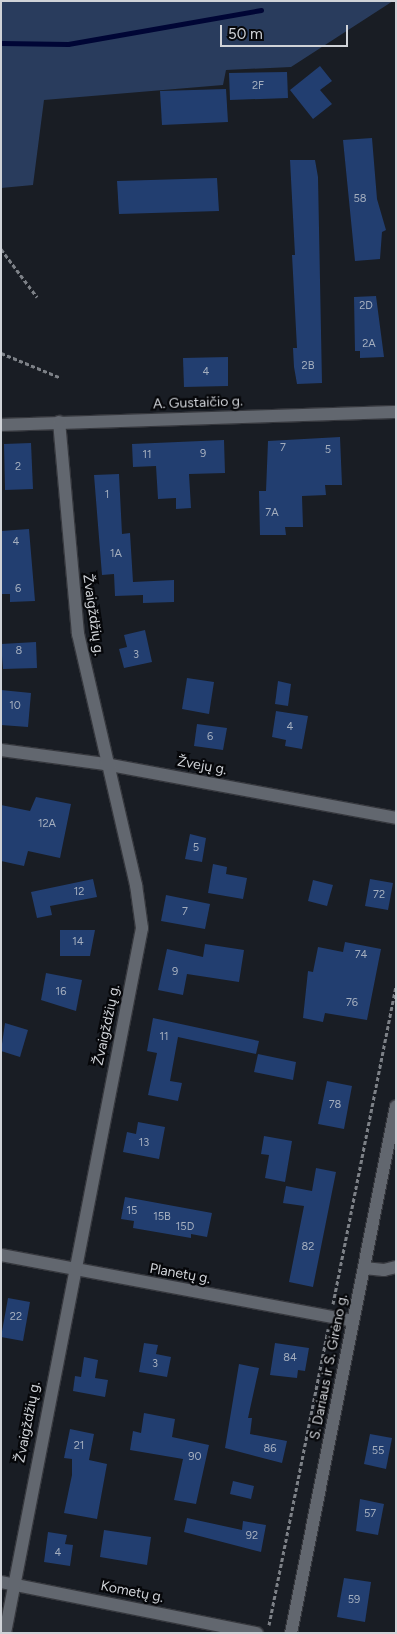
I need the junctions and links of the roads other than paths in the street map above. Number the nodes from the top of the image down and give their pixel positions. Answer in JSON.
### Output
{"nodes":[{"id":1,"x":396,"y":412,"type":"edge"},
{"id":2,"x":59,"y":422,"type":"junction"},
{"id":3,"x":1,"y":424,"type":"edge"},
{"id":4,"x":1,"y":750,"type":"edge"},
{"id":5,"x":105,"y":764,"type":"junction"},
{"id":6,"x":396,"y":818,"type":"edge"},
{"id":7,"x":396,"y":1106,"type":"edge"},
{"id":8,"x":1,"y":1255,"type":"edge"},
{"id":9,"x":396,"y":1266,"type":"edge"},
{"id":10,"x":364,"y":1268,"type":"junction"},
{"id":11,"x":73,"y":1269,"type":"junction"},
{"id":12,"x":353,"y":1321,"type":"junction"},
{"id":13,"x":7,"y":1584,"type":"edge"},
{"id":14,"x":5,"y":1633,"type":"edge"},
{"id":15,"x":257,"y":1633,"type":"edge"},
{"id":16,"x":291,"y":1633,"type":"edge"}],
"edges":[{"from":1,"to":2,"type":"street","name":"A. Gustaičio g."},
{"from":2,"to":3,"type":"street","name":"A. Gustaičio g."},
{"from":2,"to":5,"type":"street","name":"Žvaigždžių g."},
{"from":4,"to":5,"type":"street","name":"Žvejų g."},
{"from":5,"to":6,"type":"street","name":"Žvejų g."},
{"from":5,"to":11,"type":"street","name":"Žvaigždžių g."},
{"from":7,"to":10,"type":"street","name":"S. Dariaus ir S. Girėno g."},
{"from":8,"to":11,"type":"street","name":"Planetų g."},
{"from":9,"to":10,"type":"street"},
{"from":10,"to":12,"type":"street","name":"S. Dariaus ir S. Girėno g."},
{"from":11,"to":12,"type":"street","name":"Planetų g."},
{"from":11,"to":13,"type":"street","name":"Žvaigždžių g."},
{"from":12,"to":16,"type":"street","name":"S. Dariaus ir S. Girėno g."},
{"from":13,"to":14,"type":"street","name":"Žvaigždžių g."},
{"from":13,"to":15,"type":"street","name":"Kometų g."}]}
